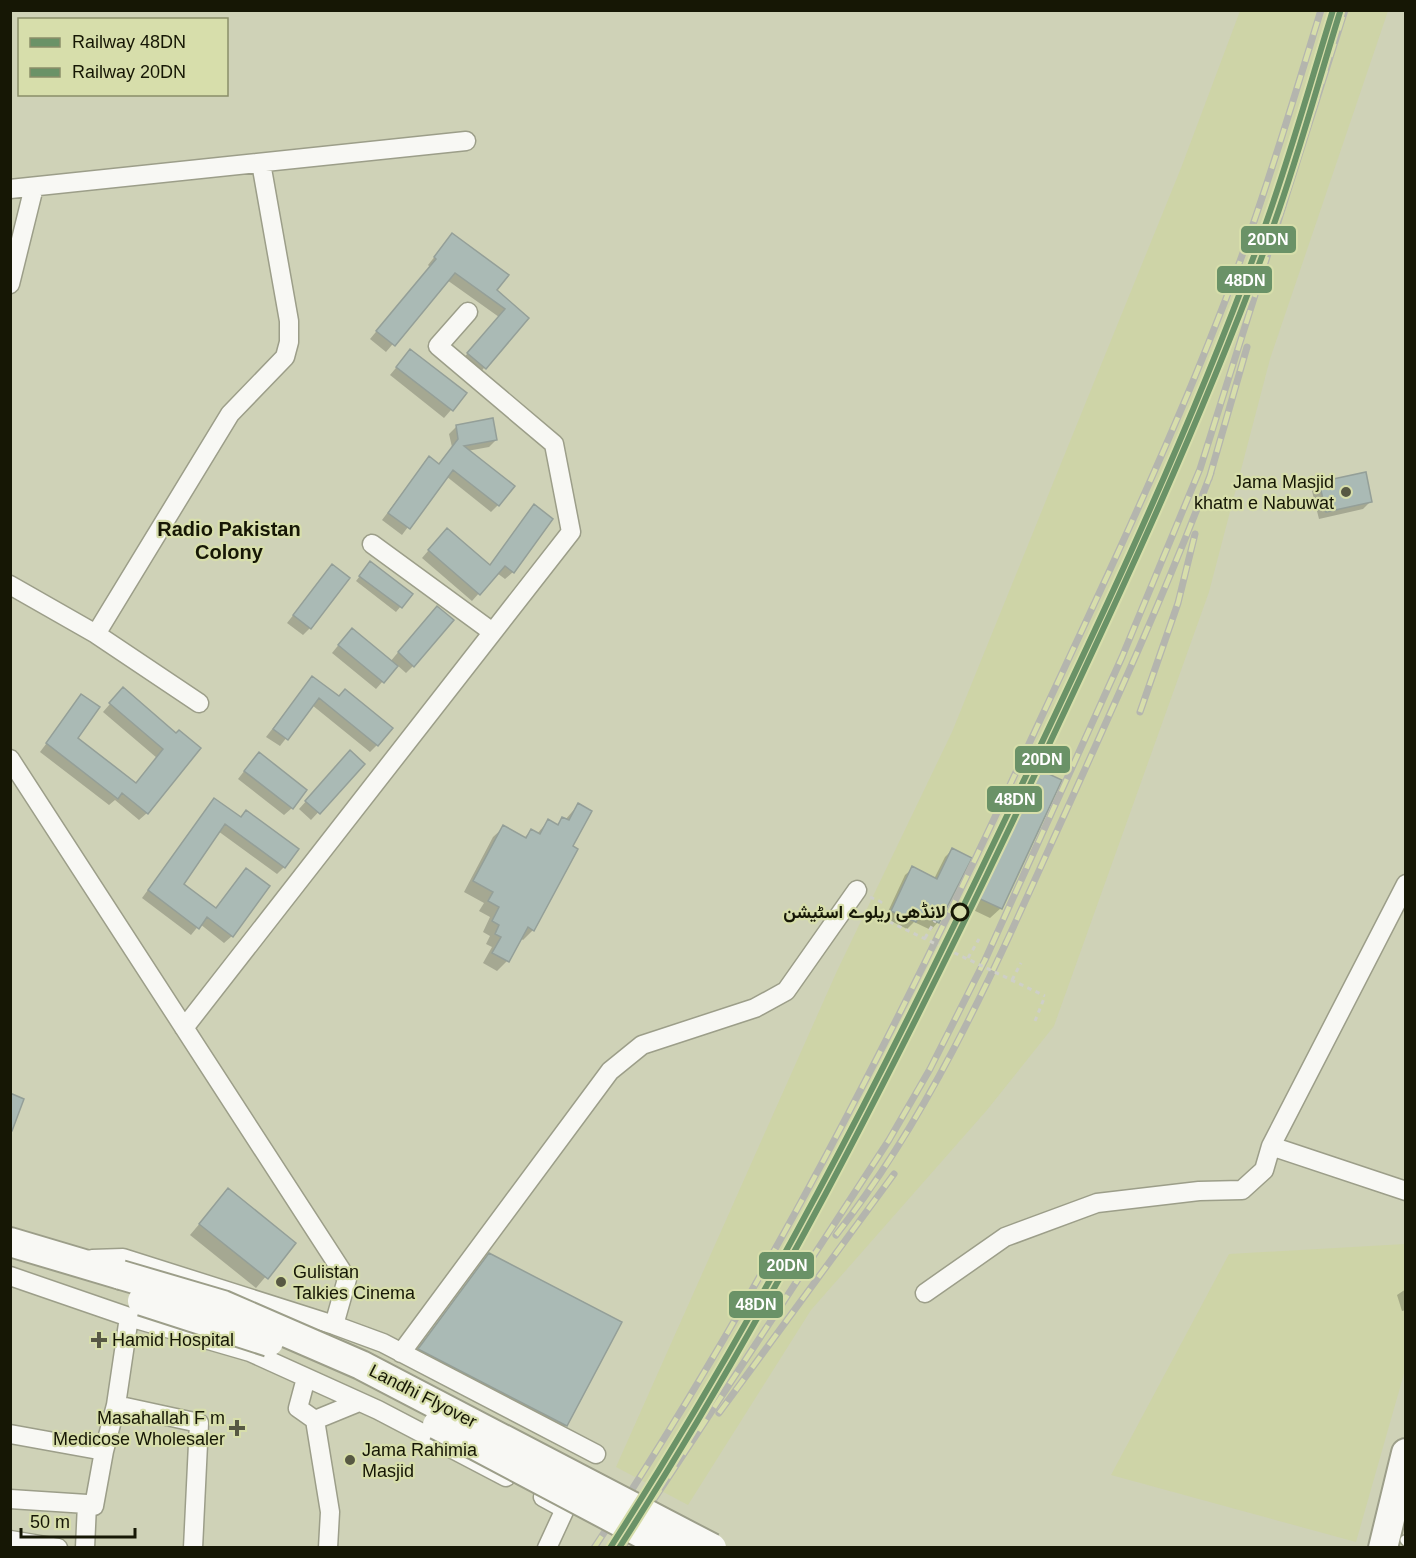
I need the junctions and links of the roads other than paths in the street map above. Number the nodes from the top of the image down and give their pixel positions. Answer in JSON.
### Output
{"nodes":[{"id":1,"x":466,"y":141,"type":"dead end"},
{"id":2,"x":261,"y":163,"type":"junction"},
{"id":3,"x":34,"y":187,"type":"junction"},
{"id":4,"x":10,"y":189,"type":"edge"},
{"id":5,"x":10,"y":284,"type":"edge"},
{"id":6,"x":468,"y":312,"type":"dead end"},
{"id":7,"x":372,"y":544,"type":"dead end"},
{"id":8,"x":10,"y":585,"type":"edge"},
{"id":9,"x":491,"y":631,"type":"junction"},
{"id":10,"x":96,"y":634,"type":"junction"},
{"id":11,"x":199,"y":703,"type":"dead end"},
{"id":12,"x":10,"y":759,"type":"edge"},
{"id":13,"x":1406,"y":884,"type":"edge"},
{"id":14,"x":857,"y":890,"type":"dead end"},
{"id":15,"x":184,"y":1028,"type":"junction"},
{"id":16,"x":1271,"y":1146,"type":"junction"},
{"id":17,"x":1406,"y":1191,"type":"edge"},
{"id":18,"x":10,"y":1242,"type":"edge"},
{"id":19,"x":10,"y":1256,"type":"edge"},
{"id":20,"x":63,"y":1260,"type":"junction"},
{"id":21,"x":10,"y":1276,"type":"edge"},
{"id":22,"x":925,"y":1293,"type":"dead end"},
{"id":23,"x":123,"y":1295,"type":"junction"},
{"id":24,"x":334,"y":1325,"type":"junction"},
{"id":25,"x":401,"y":1353,"type":"junction"},
{"id":26,"x":306,"y":1378,"type":"junction"},
{"id":27,"x":359,"y":1402,"type":"junction"},
{"id":28,"x":116,"y":1405,"type":"junction"},
{"id":29,"x":315,"y":1420,"type":"junction"},
{"id":30,"x":10,"y":1434,"type":"edge"},
{"id":31,"x":104,"y":1451,"type":"junction"},
{"id":32,"x":1406,"y":1453,"type":"edge"},
{"id":33,"x":596,"y":1454,"type":"dead end"},
{"id":34,"x":10,"y":1499,"type":"edge"},
{"id":35,"x":87,"y":1504,"type":"junction"},
{"id":36,"x":1405,"y":1539,"type":"edge"},
{"id":37,"x":10,"y":1540,"type":"edge"},
{"id":38,"x":58,"y":1548,"type":"edge"},
{"id":39,"x":85,"y":1548,"type":"edge"},
{"id":40,"x":194,"y":1548,"type":"edge"},
{"id":41,"x":328,"y":1548,"type":"edge"},
{"id":42,"x":546,"y":1548,"type":"edge"},
{"id":43,"x":669,"y":1548,"type":"edge"},
{"id":44,"x":712,"y":1548,"type":"edge"},
{"id":45,"x":1383,"y":1548,"type":"edge"},
{"id":46,"x":1402,"y":1548,"type":"edge"}],
"edges":[{"from":1,"to":2,"type":"street"},
{"from":2,"to":3,"type":"street"},
{"from":2,"to":10,"type":"street"},
{"from":3,"to":4,"type":"street"},
{"from":3,"to":5,"type":"street"},
{"from":6,"to":9,"type":"street"},
{"from":7,"to":9,"type":"street"},
{"from":8,"to":10,"type":"street"},
{"from":9,"to":15,"type":"street"},
{"from":10,"to":11,"type":"street"},
{"from":12,"to":15,"type":"street"},
{"from":13,"to":16,"type":"street"},
{"from":14,"to":25,"type":"street"},
{"from":15,"to":24,"type":"street"},
{"from":16,"to":17,"type":"street"},
{"from":16,"to":22,"type":"street"},
{"from":18,"to":20,"type":"main road"},
{"from":19,"to":23,"type":"main road"},
{"from":20,"to":23,"type":"main road"},
{"from":20,"to":24,"type":"street"},
{"from":21,"to":23,"type":"street"},
{"from":23,"to":26,"type":"street"},
{"from":23,"to":28,"type":"street"},
{"from":23,"to":43,"type":"main road","name":"Landhi Flyover","bridge":true},
{"from":23,"to":44,"type":"main road","name":"Landhi Flyover","bridge":true},
{"from":24,"to":25,"type":"street"},
{"from":25,"to":33,"type":"street"},
{"from":26,"to":27,"type":"street"},
{"from":26,"to":29,"type":"street"},
{"from":27,"to":29,"type":"street"},
{"from":27,"to":42,"type":"street"},
{"from":28,"to":31,"type":"street"},
{"from":28,"to":40,"type":"street"},
{"from":29,"to":41,"type":"street"},
{"from":30,"to":31,"type":"street"},
{"from":31,"to":35,"type":"street"},
{"from":32,"to":45,"type":"main road"},
{"from":34,"to":35,"type":"street"},
{"from":35,"to":39,"type":"street"},
{"from":36,"to":46,"type":"main road"},
{"from":37,"to":38,"type":"street"}]}
